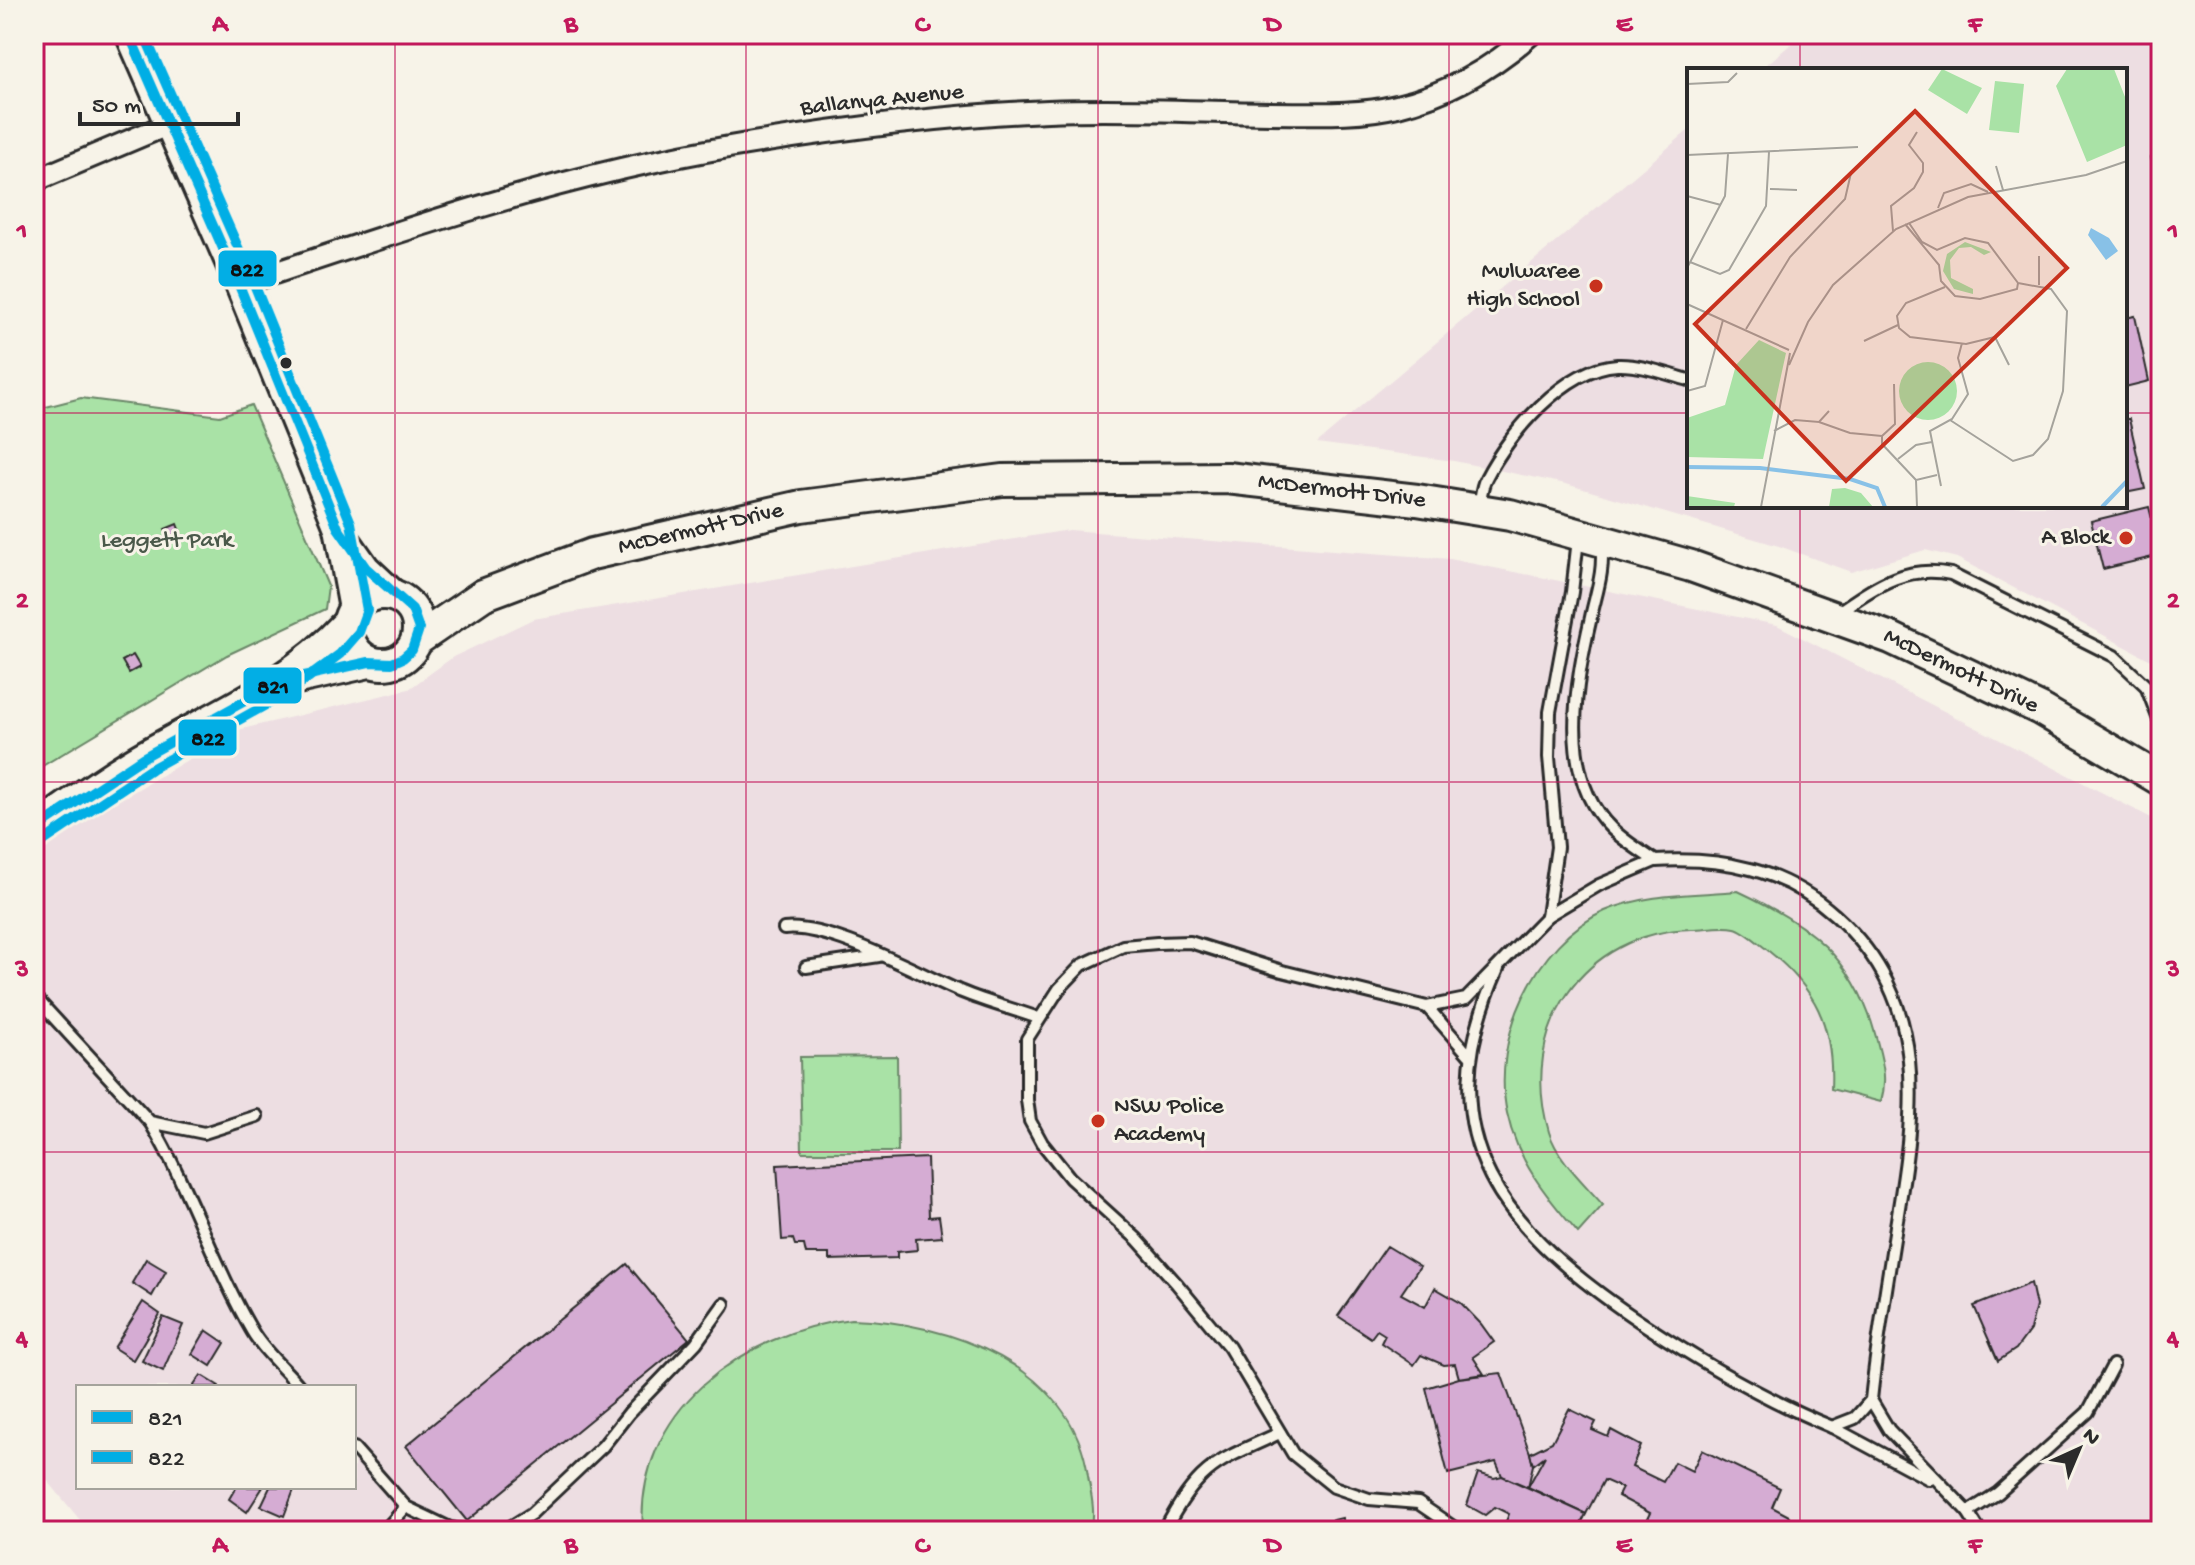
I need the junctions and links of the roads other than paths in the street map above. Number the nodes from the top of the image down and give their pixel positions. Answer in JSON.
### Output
{"nodes":[{"id":1,"x":129,"y":34,"type":"edge"},
{"id":2,"x":1531,"y":34,"type":"edge"},
{"id":3,"x":167,"y":125,"type":"junction"},
{"id":4,"x":34,"y":181,"type":"edge"},
{"id":5,"x":239,"y":285,"type":"junction"},
{"id":6,"x":1687,"y":379,"type":"edge"},
{"id":7,"x":1479,"y":510,"type":"junction"},
{"id":8,"x":338,"y":528,"type":"junction"},
{"id":9,"x":1589,"y":539,"type":"junction"},
{"id":10,"x":483,"y":595,"type":"junction"},
{"id":11,"x":400,"y":598,"type":"junction"},
{"id":12,"x":1833,"y":615,"type":"junction"},
{"id":13,"x":350,"y":616,"type":"junction"},
{"id":14,"x":417,"y":640,"type":"junction"},
{"id":15,"x":369,"y":662,"type":"junction"},
{"id":16,"x":281,"y":681,"type":"junction"},
{"id":17,"x":2161,"y":725,"type":"edge"},
{"id":18,"x":2161,"y":780,"type":"edge"},
{"id":19,"x":34,"y":830,"type":"edge"},
{"id":20,"x":1655,"y":861,"type":"junction"},
{"id":21,"x":1547,"y":916,"type":"junction"},
{"id":22,"x":784,"y":929,"type":"dead end"},
{"id":23,"x":884,"y":956,"type":"junction"},
{"id":24,"x":806,"y":967,"type":"dead end"},
{"id":25,"x":1498,"y":969,"type":"junction"},
{"id":26,"x":34,"y":996,"type":"edge"},
{"id":27,"x":1427,"y":1007,"type":"junction"},
{"id":28,"x":1038,"y":1018,"type":"junction"},
{"id":29,"x":1469,"y":1055,"type":"junction"},
{"id":30,"x":257,"y":1116,"type":"dead end"},
{"id":31,"x":150,"y":1122,"type":"junction"},
{"id":32,"x":724,"y":1304,"type":"dead end"},
{"id":33,"x":2113,"y":1365,"type":"dead end"},
{"id":34,"x":298,"y":1385,"type":"edge"},
{"id":35,"x":1871,"y":1400,"type":"junction"},
{"id":36,"x":1832,"y":1427,"type":"junction"},
{"id":37,"x":1280,"y":1433,"type":"junction"},
{"id":38,"x":356,"y":1450,"type":"edge"},
{"id":39,"x":1935,"y":1482,"type":"junction"},
{"id":40,"x":406,"y":1507,"type":"junction"},
{"id":41,"x":1968,"y":1512,"type":"junction"},
{"id":42,"x":384,"y":1531,"type":"edge"},
{"id":43,"x":467,"y":1531,"type":"edge"},
{"id":44,"x":504,"y":1531,"type":"edge"},
{"id":45,"x":1164,"y":1531,"type":"edge"},
{"id":46,"x":1459,"y":1531,"type":"edge"},
{"id":47,"x":1980,"y":1531,"type":"edge"}],
"edges":[{"from":1,"to":3,"type":"street"},
{"from":2,"to":5,"type":"street","name":"Ballanya Avenue"},
{"from":3,"to":4,"type":"street"},
{"from":3,"to":5,"type":"street"},
{"from":5,"to":8,"type":"street"},
{"from":6,"to":7,"type":"lane"},
{"from":7,"to":9,"type":"main road","name":"McDermott Drive"},
{"from":7,"to":10,"type":"main road","name":"McDermott Drive"},
{"from":8,"to":11,"type":"street"},
{"from":8,"to":13,"type":"street"},
{"from":9,"to":12,"type":"main road","name":"McDermott Drive"},
{"from":9,"to":20,"type":"lane"},
{"from":9,"to":21,"type":"lane"},
{"from":10,"to":11,"type":"main road","name":"McDermott Drive"},
{"from":10,"to":14,"type":"main road","name":"McDermott Drive"},
{"from":11,"to":13,"type":"main road"},
{"from":11,"to":14,"type":"main road"},
{"from":12,"to":17,"type":"lane"},
{"from":12,"to":18,"type":"main road","name":"McDermott Drive"},
{"from":13,"to":15,"type":"main road"},
{"from":13,"to":16,"type":"main road"},
{"from":14,"to":15,"type":"main road"},
{"from":15,"to":16,"type":"main road"},
{"from":16,"to":19,"type":"main road"},
{"from":20,"to":21,"type":"lane"},
{"from":20,"to":35,"type":"lane"},
{"from":21,"to":25,"type":"lane"},
{"from":22,"to":23,"type":"lane"},
{"from":23,"to":24,"type":"lane"},
{"from":23,"to":28,"type":"lane"},
{"from":25,"to":27,"type":"lane"},
{"from":25,"to":29,"type":"lane"},
{"from":26,"to":31,"type":"lane"},
{"from":27,"to":28,"type":"lane"},
{"from":27,"to":29,"type":"lane"},
{"from":28,"to":37,"type":"lane"},
{"from":29,"to":36,"type":"lane"},
{"from":30,"to":31,"type":"lane"},
{"from":31,"to":34,"type":"lane"},
{"from":32,"to":44,"type":"lane"},
{"from":33,"to":41,"type":"lane"},
{"from":35,"to":36,"type":"lane"},
{"from":35,"to":39,"type":"lane"},
{"from":36,"to":39,"type":"lane"},
{"from":37,"to":45,"type":"lane"},
{"from":37,"to":46,"type":"lane"},
{"from":38,"to":40,"type":"lane"},
{"from":39,"to":41,"type":"lane"},
{"from":40,"to":42,"type":"lane"},
{"from":40,"to":43,"type":"lane"},
{"from":41,"to":47,"type":"lane"}]}
